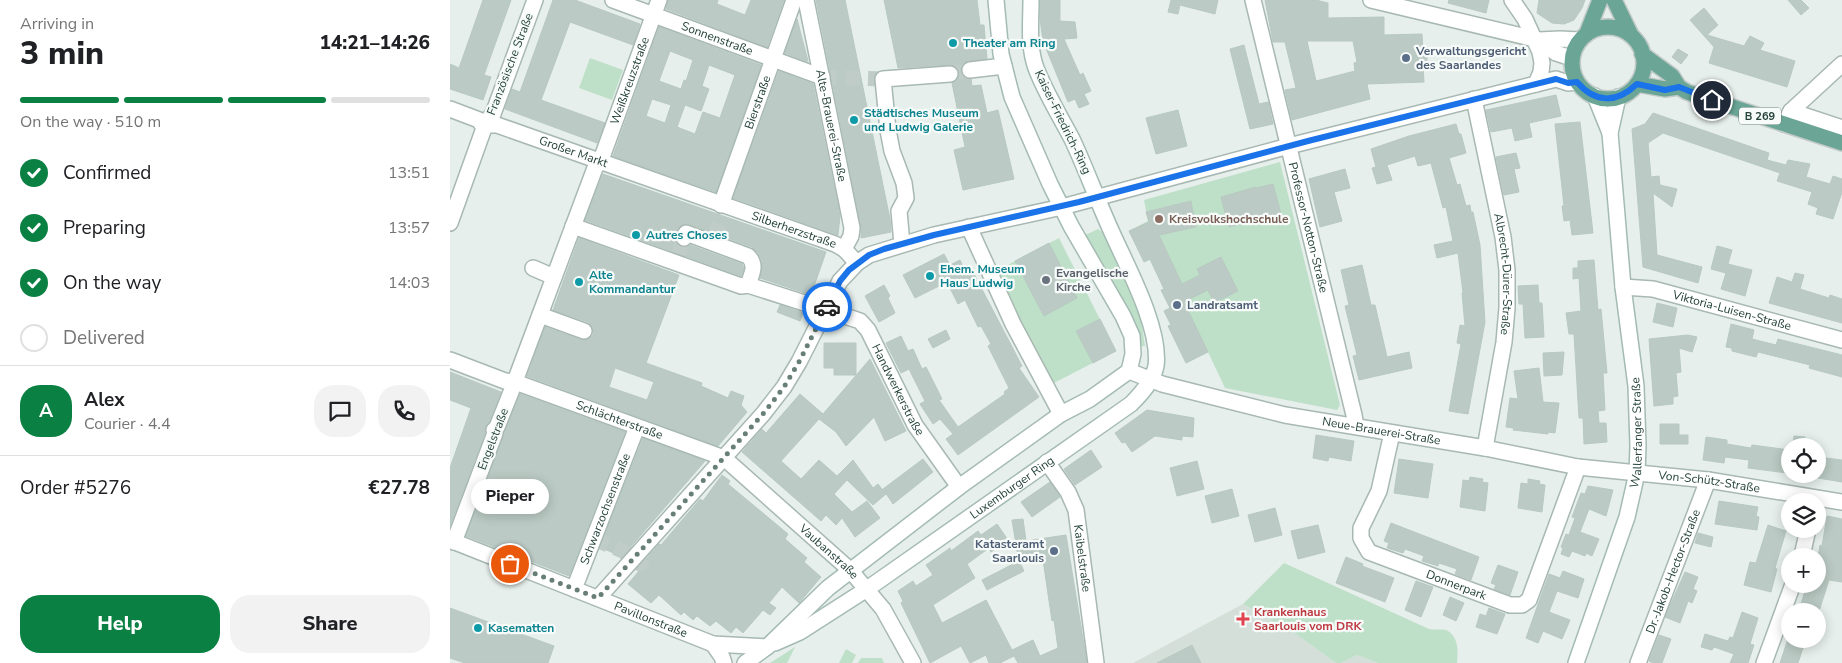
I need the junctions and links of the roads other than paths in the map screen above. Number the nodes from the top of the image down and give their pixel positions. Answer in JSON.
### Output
{"nodes":[{"id":1,"x":535,"y":0,"type":"edge"},
{"id":2,"x":613,"y":0,"type":"edge"},
{"id":3,"x":659,"y":0,"type":"edge"},
{"id":4,"x":794,"y":0,"type":"edge"},
{"id":5,"x":806,"y":0,"type":"edge"},
{"id":6,"x":996,"y":0,"type":"edge"},
{"id":7,"x":1031,"y":0,"type":"edge"},
{"id":8,"x":1252,"y":0,"type":"edge"},
{"id":9,"x":1371,"y":0,"type":"edge"},
{"id":10,"x":1512,"y":0,"type":"edge"},
{"id":11,"x":1600,"y":0,"type":"edge"},
{"id":12,"x":1617,"y":7,"type":"edge"},
{"id":13,"x":653,"y":14,"type":"junction"},
{"id":14,"x":1631,"y":35,"type":"junction"},
{"id":15,"x":1584,"y":37,"type":"junction"},
{"id":16,"x":1536,"y":39,"type":"junction"},
{"id":17,"x":1642,"y":54,"type":"junction"},
{"id":18,"x":773,"y":59,"type":"junction"},
{"id":19,"x":1572,"y":62,"type":"junction"},
{"id":20,"x":1842,"y":64,"type":"edge"},
{"id":21,"x":1004,"y":66,"type":"junction"},
{"id":22,"x":970,"y":70,"type":"tunnel mouth"},
{"id":23,"x":950,"y":74,"type":"tunnel mouth"},
{"id":24,"x":822,"y":77,"type":"junction"},
{"id":25,"x":1556,"y":79,"type":"junction"},
{"id":26,"x":1577,"y":82,"type":"junction"},
{"id":27,"x":1536,"y":84,"type":"junction"},
{"id":28,"x":1637,"y":84,"type":"junction"},
{"id":29,"x":1679,"y":87,"type":"junction"},
{"id":30,"x":1595,"y":96,"type":"junction"},
{"id":31,"x":1618,"y":97,"type":"junction"},
{"id":32,"x":1474,"y":99,"type":"junction"},
{"id":33,"x":450,"y":109,"type":"edge"},
{"id":34,"x":1787,"y":118,"type":"junction"},
{"id":35,"x":483,"y":126,"type":"junction"},
{"id":36,"x":1842,"y":128,"type":"edge"},
{"id":37,"x":1610,"y":133,"type":"junction"},
{"id":38,"x":1842,"y":144,"type":"edge"},
{"id":39,"x":1289,"y":146,"type":"junction"},
{"id":40,"x":601,"y":160,"type":"junction"},
{"id":41,"x":1097,"y":198,"type":"junction"},
{"id":42,"x":1062,"y":207,"type":"junction"},
{"id":43,"x":723,"y":209,"type":"junction"},
{"id":44,"x":450,"y":223,"type":"edge"},
{"id":45,"x":573,"y":226,"type":"junction"},
{"id":46,"x":969,"y":227,"type":"junction"},
{"id":47,"x":684,"y":238,"type":"dead end"},
{"id":48,"x":902,"y":244,"type":"junction"},
{"id":49,"x":844,"y":249,"type":"junction"},
{"id":50,"x":857,"y":263,"type":"junction"},
{"id":51,"x":533,"y":268,"type":"dead end"},
{"id":52,"x":554,"y":277,"type":"junction"},
{"id":53,"x":748,"y":285,"type":"junction"},
{"id":54,"x":1623,"y":287,"type":"junction"},
{"id":55,"x":826,"y":308,"type":"junction"},
{"id":56,"x":540,"y":315,"type":"junction"},
{"id":57,"x":584,"y":331,"type":"dead end"},
{"id":58,"x":1842,"y":340,"type":"edge"},
{"id":59,"x":450,"y":360,"type":"edge"},
{"id":60,"x":1129,"y":371,"type":"junction"},
{"id":61,"x":1150,"y":381,"type":"junction"},
{"id":62,"x":513,"y":387,"type":"junction"},
{"id":63,"x":1061,"y":414,"type":"junction"},
{"id":64,"x":1356,"y":426,"type":"junction"},
{"id":65,"x":637,"y":427,"type":"junction"},
{"id":66,"x":1392,"y":433,"type":"junction"},
{"id":67,"x":1485,"y":448,"type":"junction"},
{"id":68,"x":724,"y":458,"type":"junction"},
{"id":69,"x":1047,"y":462,"type":"junction"},
{"id":70,"x":1578,"y":466,"type":"junction"},
{"id":71,"x":1637,"y":473,"type":"junction"},
{"id":72,"x":1708,"y":480,"type":"junction"},
{"id":73,"x":959,"y":487,"type":"junction"},
{"id":74,"x":1781,"y":494,"type":"edge"},
{"id":75,"x":1826,"y":501,"type":"edge"},
{"id":76,"x":1842,"y":502,"type":"edge"},
{"id":77,"x":452,"y":541,"type":"edge"},
{"id":78,"x":850,"y":570,"type":"junction"},
{"id":79,"x":867,"y":589,"type":"junction"},
{"id":80,"x":574,"y":590,"type":"junction"},
{"id":81,"x":1790,"y":593,"type":"edge"},
{"id":82,"x":598,"y":598,"type":"junction"},
{"id":83,"x":712,"y":644,"type":"junction"},
{"id":84,"x":766,"y":647,"type":"junction"},
{"id":85,"x":724,"y":663,"type":"edge"},
{"id":86,"x":745,"y":663,"type":"edge"},
{"id":87,"x":913,"y":663,"type":"edge"},
{"id":88,"x":1096,"y":663,"type":"edge"},
{"id":89,"x":1576,"y":663,"type":"edge"},
{"id":90,"x":1638,"y":663,"type":"edge"},
{"id":91,"x":1764,"y":663,"type":"edge"}],
"edges":[{"from":1,"to":35,"type":"street","name":"Französische Straße"},
{"from":2,"to":13,"type":"street","name":"Sonnenstraße"},
{"from":3,"to":13,"type":"street","name":"Weißkreuzstraße"},
{"from":4,"to":18,"type":"street","name":"Bierstraße"},
{"from":5,"to":24,"type":"street","name":"Alte-Brauerei-Straße"},
{"from":6,"to":21,"type":"street"},
{"from":7,"to":41,"type":"street","name":"Kaiser-Friedrich-Ring"},
{"from":8,"to":39,"type":"street","name":"Professor-Notton-Straße"},
{"from":9,"to":16,"type":"street"},
{"from":10,"to":16,"type":"street"},
{"from":11,"to":15,"type":"main road"},
{"from":12,"to":14,"type":"main road"},
{"from":13,"to":18,"type":"street","name":"Sonnenstraße"},
{"from":13,"to":40,"type":"street","name":"Weißkreuzstraße"},
{"from":14,"to":15,"type":"main road"},
{"from":14,"to":17,"type":"main road"},
{"from":15,"to":16,"type":"street"},
{"from":15,"to":19,"type":"main road"},
{"from":16,"to":19,"type":"street"},
{"from":16,"to":27,"type":"street"},
{"from":17,"to":28,"type":"main road"},
{"from":17,"to":29,"type":"main road","number":"B 269"},
{"from":18,"to":24,"type":"street","name":"Sonnenstraße"},
{"from":18,"to":43,"type":"street","name":"Bierstraße"},
{"from":19,"to":25,"type":"street"},
{"from":19,"to":26,"type":"main road"},
{"from":20,"to":34,"type":"street"},
{"from":21,"to":22,"type":"street"},
{"from":21,"to":42,"type":"street"},
{"from":23,"to":48,"type":"street"},
{"from":24,"to":49,"type":"street","name":"Alte-Brauerei-Straße"},
{"from":25,"to":26,"type":"street"},
{"from":25,"to":27,"type":"street"},
{"from":26,"to":30,"type":"main road"},
{"from":27,"to":32,"type":"street"},
{"from":28,"to":29,"type":"main road","number":"B 269"},
{"from":28,"to":31,"type":"main road"},
{"from":29,"to":34,"type":"main road","number":"B 269"},
{"from":30,"to":31,"type":"main road"},
{"from":30,"to":37,"type":"street","name":"Wallerfanger Straße"},
{"from":31,"to":37,"type":"street","name":"Wallerfanger Straße"},
{"from":32,"to":39,"type":"street"},
{"from":32,"to":67,"type":"street","name":"Albrecht-Dürer-Straße"},
{"from":33,"to":35,"type":"street","name":"Großer Markt"},
{"from":34,"to":36,"type":"street"},
{"from":34,"to":38,"type":"main road","number":"B 269"},
{"from":35,"to":40,"type":"street","name":"Großer Markt"},
{"from":35,"to":44,"type":"street"},
{"from":37,"to":54,"type":"street","name":"Wallerfanger Straße"},
{"from":39,"to":41,"type":"street"},
{"from":39,"to":64,"type":"street","name":"Professor-Notton-Straße"},
{"from":40,"to":43,"type":"street","name":"Silberherzstraße"},
{"from":40,"to":45,"type":"street","name":"Großer Markt"},
{"from":41,"to":42,"type":"street"},
{"from":41,"to":61,"type":"street","name":"Kaiser-Friedrich-Ring"},
{"from":42,"to":46,"type":"street"},
{"from":42,"to":60,"type":"street"},
{"from":43,"to":49,"type":"street","name":"Silberherzstraße"},
{"from":45,"to":52,"type":"street","name":"Großer Markt"},
{"from":45,"to":53,"type":"street","name":"Handwerkerstraße"},
{"from":46,"to":48,"type":"street"},
{"from":46,"to":63,"type":"street"},
{"from":47,"to":53,"type":"street"},
{"from":48,"to":50,"type":"street"},
{"from":49,"to":50,"type":"street","name":"Silberherzstraße"},
{"from":50,"to":55,"type":"street"},
{"from":51,"to":52,"type":"street"},
{"from":52,"to":56,"type":"street","name":"Großer Markt"},
{"from":53,"to":55,"type":"street","name":"Handwerkerstraße"},
{"from":54,"to":58,"type":"street","name":"Viktoria-Luisen-Straße"},
{"from":54,"to":71,"type":"street","name":"Wallerfanger Straße"},
{"from":55,"to":68,"type":"street"},
{"from":55,"to":73,"type":"street","name":"Handwerkerstraße"},
{"from":56,"to":57,"type":"street"},
{"from":56,"to":62,"type":"street","name":"Großer Markt"},
{"from":59,"to":62,"type":"street"},
{"from":60,"to":61,"type":"street","name":"Neue-Brauerei-Straße"},
{"from":60,"to":63,"type":"street"},
{"from":61,"to":64,"type":"street","name":"Neue-Brauerei-Straße"},
{"from":61,"to":69,"type":"street","name":"Luxemburger Ring"},
{"from":62,"to":65,"type":"street","name":"Schlächterstraße"},
{"from":62,"to":77,"type":"street","name":"Engelstraße"},
{"from":63,"to":73,"type":"street"},
{"from":64,"to":66,"type":"street","name":"Neue-Brauerei-Straße"},
{"from":65,"to":68,"type":"street","name":"Schlächterstraße"},
{"from":65,"to":80,"type":"street","name":"Schwarzochsenstraße"},
{"from":66,"to":67,"type":"street","name":"Neue-Brauerei-Straße"},
{"from":66,"to":70,"type":"street","name":"Donnerpark"},
{"from":67,"to":70,"type":"street","name":"Neue-Brauerei-Straße"},
{"from":68,"to":78,"type":"street","name":"Vaubanstraße"},
{"from":68,"to":82,"type":"street"},
{"from":69,"to":79,"type":"street","name":"Luxemburger Ring"},
{"from":69,"to":88,"type":"street","name":"Kaibelstraße"},
{"from":70,"to":71,"type":"street","name":"Neue-Brauerei-Straße"},
{"from":71,"to":72,"type":"street","name":"Von-Schütz-Straße"},
{"from":71,"to":89,"type":"street","name":"Wallerfanger Straße"},
{"from":72,"to":74,"type":"street","name":"Von-Schütz-Straße"},
{"from":72,"to":90,"type":"street","name":"Dr.-Jakob-Hector-Straße"},
{"from":73,"to":78,"type":"street"},
{"from":75,"to":76,"type":"street","name":"Von-Schütz-Straße"},
{"from":77,"to":80,"type":"street","name":"Pavillonstraße"},
{"from":78,"to":79,"type":"street","name":"Vaubanstraße"},
{"from":78,"to":84,"type":"street"},
{"from":79,"to":84,"type":"street","name":"Luxemburger Ring"},
{"from":79,"to":87,"type":"street","name":"Vaubanstraße"},
{"from":80,"to":82,"type":"street","name":"Pavillonstraße"},
{"from":81,"to":91,"type":"street"},
{"from":82,"to":83,"type":"street","name":"Pavillonstraße"},
{"from":83,"to":84,"type":"street","name":"Pavillonstraße"},
{"from":83,"to":85,"type":"street"},
{"from":84,"to":86,"type":"street"}]}
